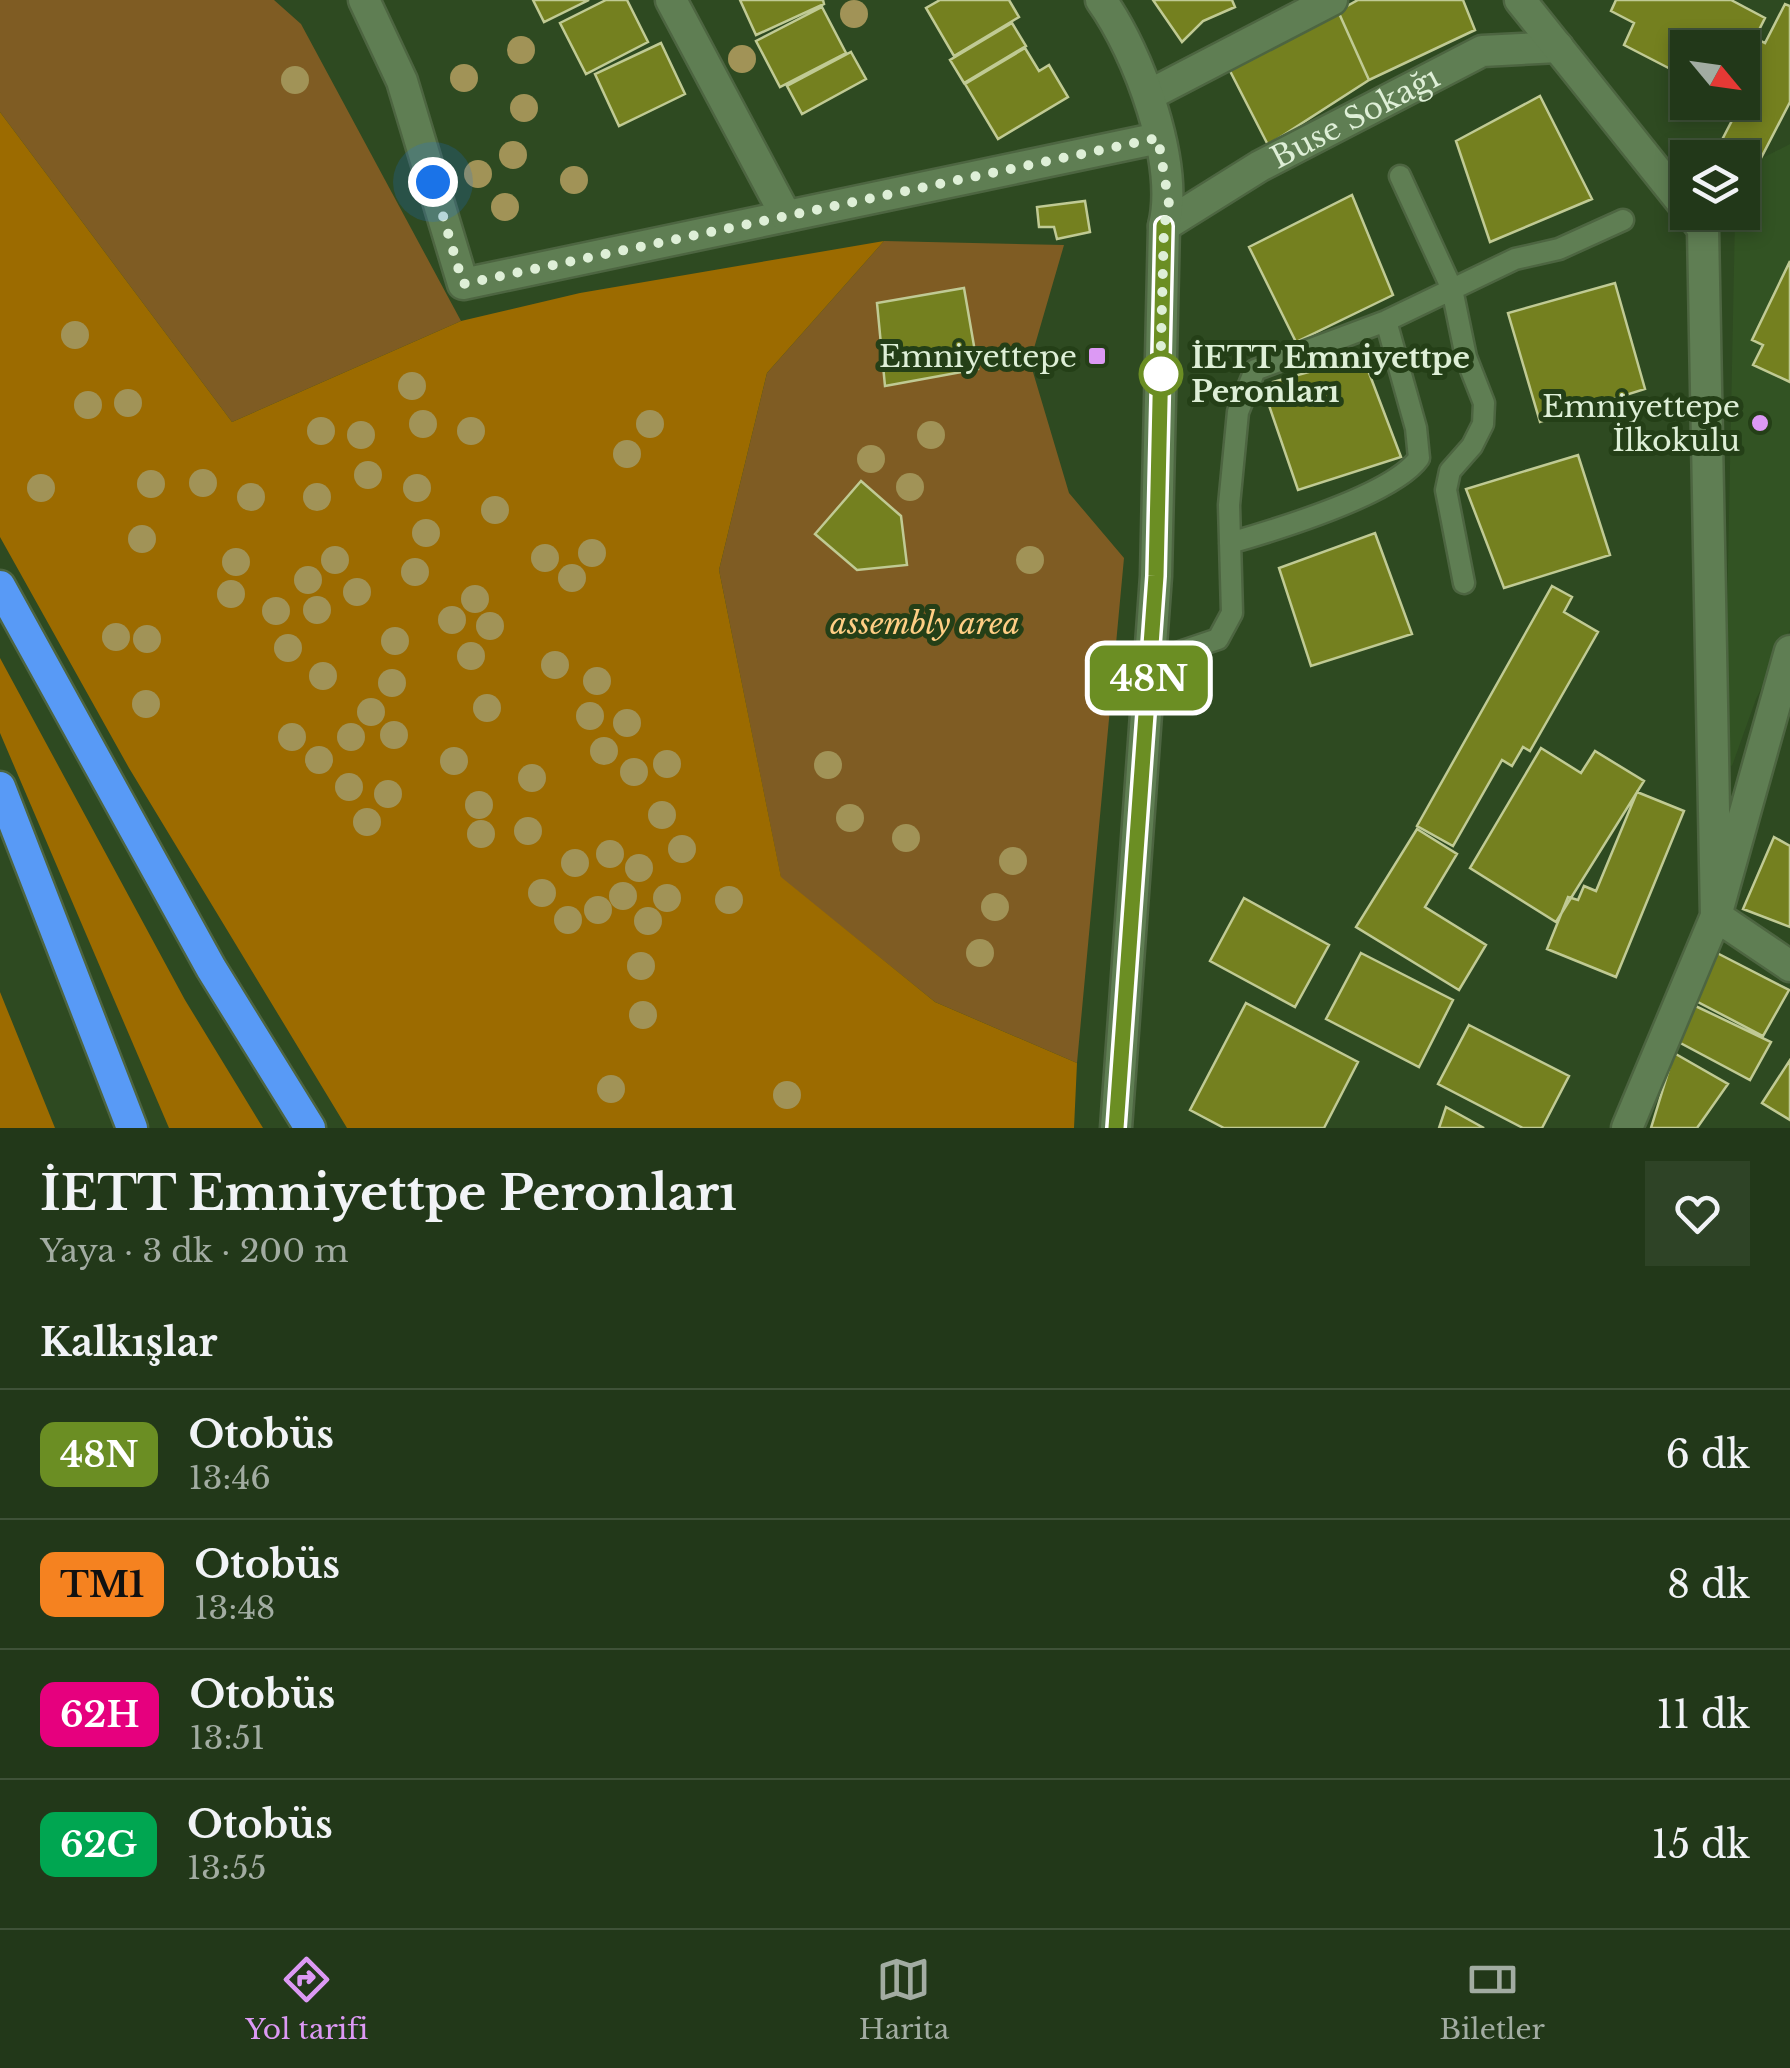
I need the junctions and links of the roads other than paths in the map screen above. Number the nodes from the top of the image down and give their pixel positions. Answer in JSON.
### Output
{"nodes":[{"id":1,"x":336,"y":0,"type":"edge"},
{"id":2,"x":671,"y":0,"type":"edge"},
{"id":3,"x":1101,"y":0,"type":"edge"},
{"id":4,"x":1332,"y":0,"type":"edge"},
{"id":5,"x":1520,"y":0,"type":"edge"},
{"id":6,"x":370,"y":12,"type":"edge"},
{"id":7,"x":1558,"y":47,"type":"junction"},
{"id":8,"x":1149,"y":95,"type":"junction"},
{"id":9,"x":1158,"y":138,"type":"junction"},
{"id":10,"x":1400,"y":176,"type":"dead end"},
{"id":11,"x":1670,"y":187,"type":"edge"},
{"id":12,"x":786,"y":216,"type":"junction"},
{"id":13,"x":1622,"y":220,"type":"dead end"},
{"id":14,"x":1164,"y":226,"type":"junction"},
{"id":15,"x":1703,"y":230,"type":"edge"},
{"id":16,"x":1452,"y":290,"type":"junction"},
{"id":17,"x":1386,"y":321,"type":"junction"},
{"id":18,"x":1230,"y":543,"type":"junction"},
{"id":19,"x":1464,"y":582,"type":"dead end"},
{"id":20,"x":0,"y":586,"type":"edge"},
{"id":21,"x":1790,"y":651,"type":"edge"},
{"id":22,"x":1150,"y":662,"type":"junction"},
{"id":23,"x":0,"y":786,"type":"edge"},
{"id":24,"x":1716,"y":916,"type":"junction"},
{"id":25,"x":1790,"y":966,"type":"edge"},
{"id":26,"x":132,"y":1128,"type":"edge"},
{"id":27,"x":310,"y":1128,"type":"edge"},
{"id":28,"x":1116,"y":1128,"type":"edge"},
{"id":29,"x":1627,"y":1128,"type":"edge"}],
"edges":[{"from":1,"to":6,"type":"street"},
{"from":2,"to":12,"type":"street"},
{"from":3,"to":8,"type":"street"},
{"from":4,"to":8,"type":"street"},
{"from":5,"to":7,"type":"street"},
{"from":6,"to":12,"type":"street"},
{"from":7,"to":11,"type":"street"},
{"from":7,"to":14,"type":"street","name":"Buse Sokağı"},
{"from":8,"to":9,"type":"street"},
{"from":9,"to":12,"type":"street"},
{"from":9,"to":14,"type":"street"},
{"from":10,"to":16,"type":"lane"},
{"from":13,"to":16,"type":"lane"},
{"from":14,"to":22,"type":"street"},
{"from":15,"to":24,"type":"street"},
{"from":16,"to":17,"type":"lane"},
{"from":16,"to":19,"type":"lane"},
{"from":17,"to":18,"type":"lane"},
{"from":17,"to":18,"type":"lane"},
{"from":18,"to":22,"type":"lane"},
{"from":20,"to":27,"type":"highway"},
{"from":21,"to":24,"type":"street"},
{"from":22,"to":28,"type":"street"},
{"from":23,"to":26,"type":"highway"},
{"from":24,"to":25,"type":"street"},
{"from":24,"to":29,"type":"street"}]}
